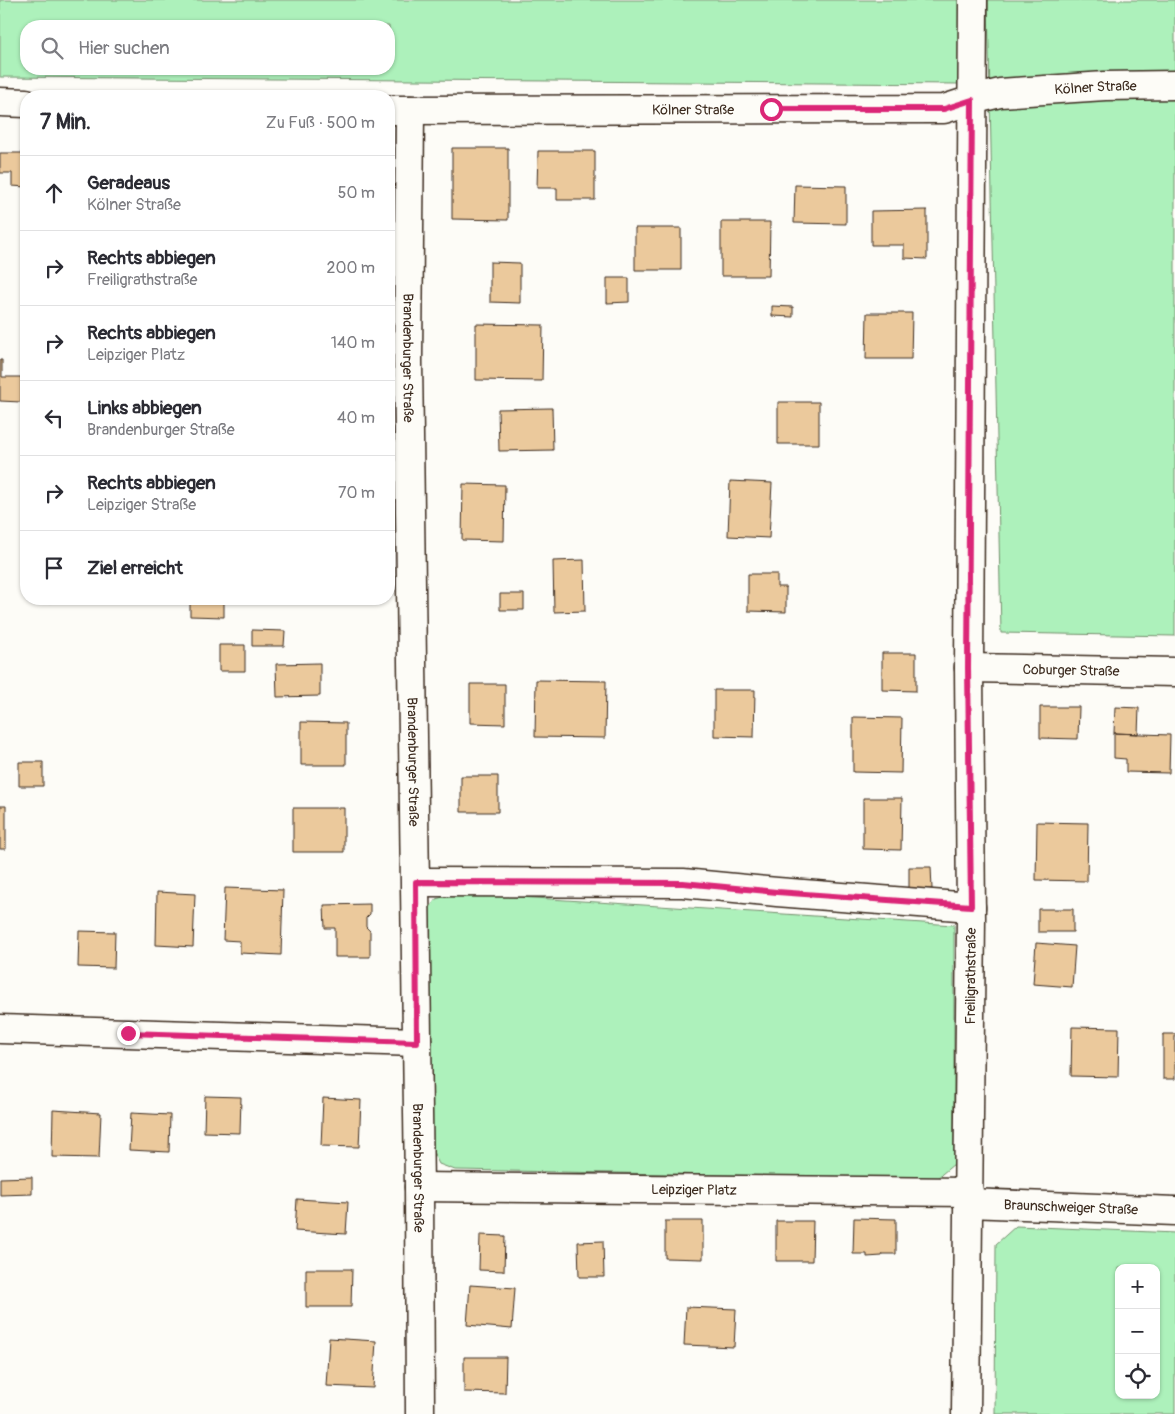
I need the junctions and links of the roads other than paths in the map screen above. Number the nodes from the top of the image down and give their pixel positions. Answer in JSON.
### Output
{"nodes":[{"id":1,"x":973,"y":0,"type":"edge"},
{"id":2,"x":1175,"y":84,"type":"edge"},
{"id":3,"x":972,"y":100,"type":"junction"},
{"id":4,"x":0,"y":102,"type":"edge"},
{"id":5,"x":20,"y":103,"type":"edge"},
{"id":6,"x":399,"y":110,"type":"edge"},
{"id":7,"x":968,"y":668,"type":"junction"},
{"id":8,"x":1175,"y":672,"type":"edge"},
{"id":9,"x":416,"y":882,"type":"junction"},
{"id":10,"x":971,"y":906,"type":"junction"},
{"id":11,"x":0,"y":1029,"type":"edge"},
{"id":12,"x":417,"y":1042,"type":"junction"},
{"id":13,"x":419,"y":1187,"type":"junction"},
{"id":14,"x":969,"y":1197,"type":"junction"},
{"id":15,"x":1175,"y":1211,"type":"edge"},
{"id":16,"x":420,"y":1414,"type":"edge"},
{"id":17,"x":966,"y":1414,"type":"edge"}],
"edges":[{"from":1,"to":3,"type":"street","name":"Freiligrathstraße"},
{"from":2,"to":3,"type":"street","name":"Kölner Straße"},
{"from":3,"to":6,"type":"street","name":"Kölner Straße"},
{"from":3,"to":7,"type":"street","name":"Freiligrathstraße"},
{"from":4,"to":5,"type":"street"},
{"from":6,"to":9,"type":"street","name":"Brandenburger Straße"},
{"from":7,"to":8,"type":"street","name":"Coburger Straße"},
{"from":7,"to":10,"type":"street","name":"Freiligrathstraße"},
{"from":9,"to":10,"type":"street"},
{"from":9,"to":12,"type":"street","name":"Brandenburger Straße"},
{"from":10,"to":14,"type":"street","name":"Freiligrathstraße"},
{"from":11,"to":12,"type":"street"},
{"from":12,"to":13,"type":"street","name":"Brandenburger Straße"},
{"from":13,"to":14,"type":"street","name":"Leipziger Platz"},
{"from":13,"to":16,"type":"street","name":"Brandenburger Straße"},
{"from":14,"to":15,"type":"street","name":"Braunschweiger Straße"},
{"from":14,"to":17,"type":"street","name":"Freiligrathstraße"}]}
